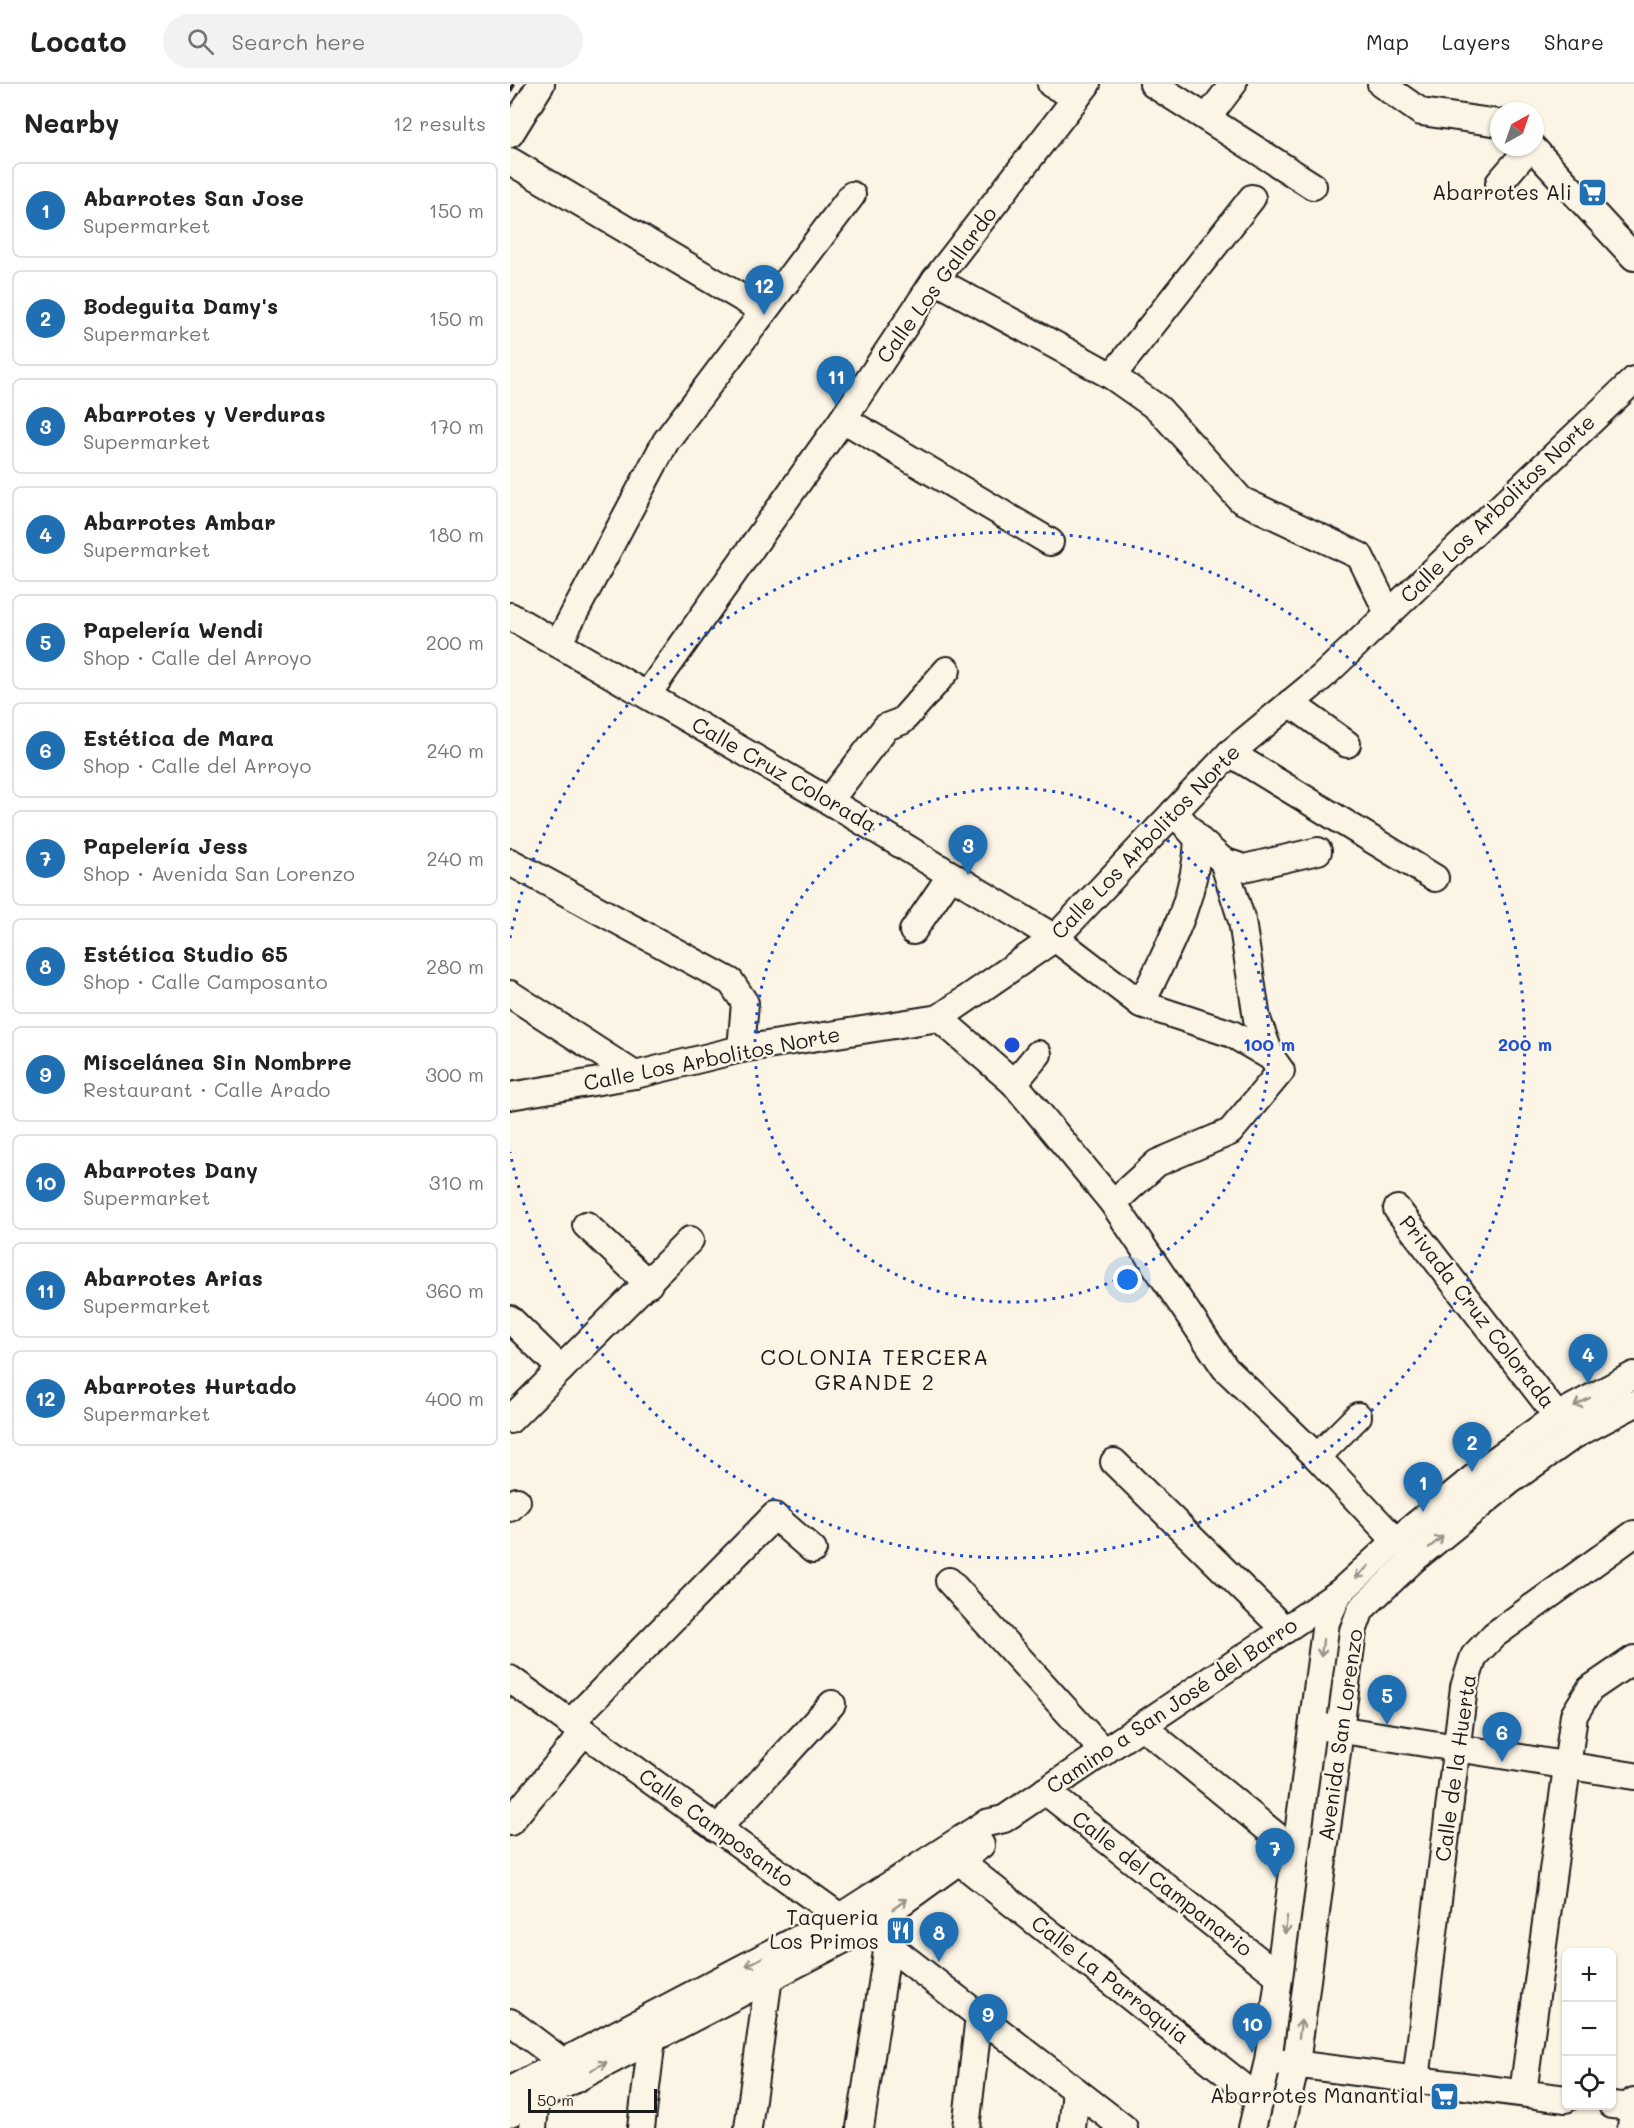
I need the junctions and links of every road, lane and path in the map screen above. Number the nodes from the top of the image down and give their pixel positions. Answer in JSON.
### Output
{"nodes":[{"id":1,"x":541,"y":84,"type":"edge"},
{"id":2,"x":1052,"y":84,"type":"edge"},
{"id":3,"x":1153,"y":84,"type":"edge"},
{"id":4,"x":1233,"y":84,"type":"edge"},
{"id":5,"x":1381,"y":84,"type":"edge"},
{"id":6,"x":1082,"y":91,"type":"edge"},
{"id":7,"x":1207,"y":118,"type":"junction"},
{"id":8,"x":1490,"y":122,"type":"edge"},
{"id":9,"x":510,"y":134,"type":"edge"},
{"id":10,"x":1523,"y":156,"type":"edge"},
{"id":11,"x":1539,"y":156,"type":"edge"},
{"id":12,"x":510,"y":161,"type":"edge"},
{"id":13,"x":1499,"y":183,"type":"dead end"},
{"id":14,"x":1313,"y":186,"type":"dead end"},
{"id":15,"x":852,"y":195,"type":"dead end"},
{"id":16,"x":1252,"y":198,"type":"dead end"},
{"id":17,"x":1634,"y":257,"type":"edge"},
{"id":18,"x":935,"y":280,"type":"junction"},
{"id":19,"x":764,"y":311,"type":"junction"},
{"id":20,"x":1112,"y":376,"type":"junction"},
{"id":21,"x":1634,"y":380,"type":"edge"},
{"id":22,"x":843,"y":419,"type":"junction"},
{"id":23,"x":1050,"y":542,"type":"dead end"},
{"id":24,"x":1389,"y":614,"type":"junction"},
{"id":25,"x":510,"y":616,"type":"edge"},
{"id":26,"x":558,"y":644,"type":"junction"},
{"id":27,"x":947,"y":670,"type":"dead end"},
{"id":28,"x":647,"y":695,"type":"junction"},
{"id":29,"x":1290,"y":703,"type":"junction"},
{"id":30,"x":1347,"y":744,"type":"dead end"},
{"id":31,"x":1230,"y":753,"type":"junction"},
{"id":32,"x":830,"y":801,"type":"junction"},
{"id":33,"x":1174,"y":812,"type":"junction"},
{"id":34,"x":1198,"y":839,"type":"junction"},
{"id":35,"x":1318,"y":850,"type":"dead end"},
{"id":36,"x":510,"y":861,"type":"edge"},
{"id":37,"x":1223,"y":861,"type":"junction"},
{"id":38,"x":951,"y":875,"type":"junction"},
{"id":39,"x":1435,"y":878,"type":"dead end"},
{"id":40,"x":913,"y":931,"type":"dead end"},
{"id":41,"x":1055,"y":938,"type":"junction"},
{"id":42,"x":510,"y":994,"type":"edge"},
{"id":43,"x":1141,"y":1004,"type":"junction"},
{"id":44,"x":939,"y":1018,"type":"junction"},
{"id":45,"x":741,"y":1049,"type":"junction"},
{"id":46,"x":1038,"y":1054,"type":"dead end"},
{"id":47,"x":1276,"y":1064,"type":"junction"},
{"id":48,"x":635,"y":1075,"type":"junction"},
{"id":49,"x":1014,"y":1083,"type":"junction"},
{"id":50,"x":510,"y":1096,"type":"edge"},
{"id":51,"x":1113,"y":1203,"type":"junction"},
{"id":52,"x":1397,"y":1209,"type":"dead end"},
{"id":53,"x":586,"y":1225,"type":"dead end"},
{"id":54,"x":690,"y":1240,"type":"dead end"},
{"id":55,"x":649,"y":1284,"type":"junction"},
{"id":56,"x":510,"y":1319,"type":"edge"},
{"id":57,"x":561,"y":1369,"type":"junction"},
{"id":58,"x":1634,"y":1375,"type":"edge"},
{"id":59,"x":1634,"y":1404,"type":"edge"},
{"id":60,"x":1358,"y":1416,"type":"dead end"},
{"id":61,"x":1557,"y":1416,"type":"junction"},
{"id":62,"x":510,"y":1420,"type":"edge"},
{"id":63,"x":1317,"y":1457,"type":"junction"},
{"id":64,"x":1114,"y":1462,"type":"dead end"},
{"id":65,"x":1634,"y":1534,"type":"edge"},
{"id":66,"x":1396,"y":1541,"type":"junction"},
{"id":67,"x":813,"y":1550,"type":"dead end"},
{"id":68,"x":949,"y":1581,"type":"dead end"},
{"id":69,"x":1339,"y":1593,"type":"junction"},
{"id":70,"x":1361,"y":1609,"type":"junction"},
{"id":71,"x":1285,"y":1630,"type":"junction"},
{"id":72,"x":1634,"y":1659,"type":"edge"},
{"id":73,"x":510,"y":1680,"type":"edge"},
{"id":74,"x":832,"y":1704,"type":"dead end"},
{"id":75,"x":1142,"y":1726,"type":"junction"},
{"id":76,"x":1312,"y":1726,"type":"junction"},
{"id":77,"x":577,"y":1728,"type":"junction"},
{"id":78,"x":1340,"y":1730,"type":"junction"},
{"id":79,"x":1456,"y":1748,"type":"junction"},
{"id":80,"x":1104,"y":1752,"type":"junction"},
{"id":81,"x":1566,"y":1766,"type":"junction"},
{"id":82,"x":1634,"y":1776,"type":"edge"},
{"id":83,"x":1045,"y":1791,"type":"junction"},
{"id":84,"x":1004,"y":1819,"type":"junction"},
{"id":85,"x":510,"y":1822,"type":"edge"},
{"id":86,"x":717,"y":1829,"type":"junction"},
{"id":87,"x":1296,"y":1852,"type":"junction"},
{"id":88,"x":959,"y":1861,"type":"junction"},
{"id":89,"x":1290,"y":1893,"type":"junction"},
{"id":90,"x":1318,"y":1896,"type":"junction"},
{"id":91,"x":840,"y":1917,"type":"junction"},
{"id":92,"x":867,"y":1928,"type":"junction"},
{"id":93,"x":888,"y":1945,"type":"junction"},
{"id":94,"x":1279,"y":1976,"type":"junction"},
{"id":95,"x":769,"y":1977,"type":"junction"},
{"id":96,"x":979,"y":2016,"type":"junction"},
{"id":97,"x":510,"y":2022,"type":"edge"},
{"id":98,"x":652,"y":2039,"type":"junction"},
{"id":99,"x":1268,"y":2061,"type":"junction"},
{"id":100,"x":563,"y":2062,"type":"junction"},
{"id":101,"x":1296,"y":2064,"type":"junction"},
{"id":102,"x":1416,"y":2080,"type":"junction"},
{"id":103,"x":510,"y":2090,"type":"edge"},
{"id":104,"x":1077,"y":2091,"type":"junction"},
{"id":105,"x":1523,"y":2093,"type":"junction"},
{"id":106,"x":1562,"y":2098,"type":"edge"},
{"id":107,"x":536,"y":2099,"type":"junction"},
{"id":108,"x":1260,"y":2100,"type":"junction"},
{"id":109,"x":510,"y":2113,"type":"edge"},
{"id":110,"x":533,"y":2128,"type":"edge"},
{"id":111,"x":641,"y":2128,"type":"edge"},
{"id":112,"x":748,"y":2128,"type":"edge"},
{"id":113,"x":860,"y":2128,"type":"edge"},
{"id":114,"x":966,"y":2128,"type":"edge"},
{"id":115,"x":1072,"y":2128,"type":"edge"},
{"id":116,"x":1124,"y":2128,"type":"edge"},
{"id":117,"x":1252,"y":2128,"type":"edge"},
{"id":118,"x":1281,"y":2128,"type":"edge"}],
"edges":[{"from":1,"to":9,"type":"street"},
{"from":2,"to":6,"type":"street"},
{"from":3,"to":7,"type":"street"},
{"from":4,"to":7,"type":"street"},
{"from":5,"to":8,"type":"street"},
{"from":6,"to":18,"type":"street","name":"Calle Los Gallardo"},
{"from":7,"to":14,"type":"street"},
{"from":10,"to":13,"type":"street"},
{"from":11,"to":17,"type":"street"},
{"from":12,"to":19,"type":"street"},
{"from":15,"to":19,"type":"street"},
{"from":16,"to":20,"type":"street"},
{"from":18,"to":20,"type":"street"},
{"from":18,"to":22,"type":"street","name":"Calle Los Gallardo"},
{"from":19,"to":26,"type":"street"},
{"from":20,"to":24,"type":"street"},
{"from":21,"to":24,"type":"street","name":"Calle Los Arbolitos Norte"},
{"from":22,"to":23,"type":"street"},
{"from":22,"to":28,"type":"street","name":"Calle Los Gallardo"},
{"from":24,"to":29,"type":"street","name":"Calle Los Arbolitos Norte"},
{"from":25,"to":26,"type":"street","name":"Calle Cruz Colorada"},
{"from":26,"to":28,"type":"street","name":"Calle Cruz Colorada"},
{"from":27,"to":32,"type":"street"},
{"from":28,"to":32,"type":"street","name":"Calle Cruz Colorada"},
{"from":29,"to":30,"type":"street"},
{"from":29,"to":31,"type":"street","name":"Calle Los Arbolitos Norte"},
{"from":31,"to":33,"type":"street","name":"Calle Los Arbolitos Norte"},
{"from":31,"to":39,"type":"street"},
{"from":32,"to":38,"type":"street","name":"Calle Cruz Colorada"},
{"from":33,"to":34,"type":"street"},
{"from":33,"to":41,"type":"street","name":"Calle Los Arbolitos Norte"},
{"from":34,"to":37,"type":"street"},
{"from":34,"to":43,"type":"street"},
{"from":35,"to":37,"type":"street"},
{"from":36,"to":45,"type":"street"},
{"from":37,"to":47,"type":"street"},
{"from":38,"to":40,"type":"street"},
{"from":38,"to":41,"type":"street","name":"Calle Cruz Colorada"},
{"from":41,"to":43,"type":"street","name":"Calle Cruz Colorada"},
{"from":41,"to":44,"type":"street","name":"Calle Los Arbolitos Norte"},
{"from":42,"to":48,"type":"street"},
{"from":43,"to":47,"type":"street","name":"Calle Cruz Colorada"},
{"from":44,"to":45,"type":"street","name":"Calle Los Arbolitos Norte"},
{"from":44,"to":49,"type":"street"},
{"from":45,"to":48,"type":"street","name":"Calle Los Arbolitos Norte"},
{"from":46,"to":49,"type":"street"},
{"from":47,"to":51,"type":"street"},
{"from":48,"to":50,"type":"street","name":"Calle Los Arbolitos Norte"},
{"from":49,"to":51,"type":"street"},
{"from":51,"to":63,"type":"street"},
{"from":52,"to":61,"type":"street","name":"Privada Cruz Colorada"},
{"from":53,"to":55,"type":"street"},
{"from":54,"to":55,"type":"street"},
{"from":55,"to":57,"type":"street"},
{"from":56,"to":57,"type":"street"},
{"from":57,"to":62,"type":"street"},
{"from":58,"to":61,"type":"street","name":"Avenida San Lorenzo","one_way":true},
{"from":70,"to":59,"type":"street","name":"Avenida San Lorenzo","one_way":true},
{"from":60,"to":63,"type":"street"},
{"from":61,"to":66,"type":"street","name":"Avenida San Lorenzo"},
{"from":63,"to":66,"type":"street"},
{"from":64,"to":71,"type":"street"},
{"from":65,"to":79,"type":"street","name":"Calle de la Huerta"},
{"from":66,"to":69,"type":"street","name":"Avenida San Lorenzo","one_way":true},
{"from":67,"to":77,"type":"street"},
{"from":68,"to":80,"type":"street"},
{"from":69,"to":70,"type":"street"},
{"from":69,"to":71,"type":"street","name":"Camino a San José del Barro"},
{"from":69,"to":76,"type":"street","name":"Avenida San Lorenzo","one_way":true},
{"from":70,"to":78,"type":"street","name":"Avenida San Lorenzo"},
{"from":71,"to":75,"type":"street","name":"Camino a San José del Barro"},
{"from":72,"to":81,"type":"street"},
{"from":73,"to":77,"type":"street","name":"Calle Camposanto"},
{"from":74,"to":86,"type":"street"},
{"from":75,"to":80,"type":"street","name":"Camino a San José del Barro"},
{"from":75,"to":87,"type":"street"},
{"from":76,"to":78,"type":"street"},
{"from":76,"to":87,"type":"street","name":"Avenida San Lorenzo"},
{"from":77,"to":85,"type":"street"},
{"from":77,"to":86,"type":"street","name":"Calle Camposanto"},
{"from":78,"to":79,"type":"street"},
{"from":78,"to":90,"type":"street","name":"Avenida San Lorenzo"},
{"from":79,"to":81,"type":"street"},
{"from":79,"to":102,"type":"street","name":"Calle de la Huerta"},
{"from":80,"to":83,"type":"street","name":"Camino a San José del Barro"},
{"from":81,"to":82,"type":"street"},
{"from":81,"to":105,"type":"street"},
{"from":83,"to":84,"type":"street","name":"Camino a San José del Barro"},
{"from":83,"to":94,"type":"street","name":"Calle del Campanario"},
{"from":84,"to":88,"type":"street","name":"Camino a San José del Barro"},
{"from":84,"to":91,"type":"street","name":"Camino a San José del Barro"},
{"from":86,"to":91,"type":"street","name":"Calle Camposanto"},
{"from":87,"to":89,"type":"street","name":"Avenida San Lorenzo"},
{"from":92,"to":88,"type":"street","name":"Camino a San José del Barro","one_way":true},
{"from":88,"to":108,"type":"street","name":"Calle La Parroquia"},
{"from":89,"to":90,"type":"street"},
{"from":89,"to":94,"type":"street","name":"Avenida San Lorenzo","one_way":true},
{"from":101,"to":90,"type":"street","name":"Avenida San Lorenzo","one_way":true},
{"from":91,"to":92,"type":"street","name":"Calle Camposanto"},
{"from":91,"to":100,"type":"street","name":"Camino a San José del Barro","one_way":true},
{"from":92,"to":93,"type":"street","name":"Calle Camposanto"},
{"from":92,"to":95,"type":"street","name":"Camino a San José del Barro"},
{"from":93,"to":96,"type":"street","name":"Calle Camposanto"},
{"from":93,"to":113,"type":"street"},
{"from":94,"to":99,"type":"street","name":"Avenida San Lorenzo"},
{"from":95,"to":98,"type":"street","name":"Camino a San José del Barro"},
{"from":95,"to":112,"type":"street"},
{"from":96,"to":104,"type":"street","name":"Calle Camposanto"},
{"from":96,"to":114,"type":"street"},
{"from":97,"to":100,"type":"street"},
{"from":107,"to":98,"type":"street","name":"Camino a San José del Barro","one_way":true},
{"from":98,"to":111,"type":"street"},
{"from":99,"to":101,"type":"street"},
{"from":99,"to":108,"type":"street","name":"Avenida San Lorenzo"},
{"from":100,"to":103,"type":"street","name":"Camino a San José del Barro"},
{"from":101,"to":102,"type":"street"},
{"from":101,"to":118,"type":"street","name":"Avenida San Lorenzo"},
{"from":102,"to":105,"type":"street"},
{"from":104,"to":115,"type":"street"},
{"from":104,"to":116,"type":"street","name":"Calle Camposanto"},
{"from":105,"to":106,"type":"street"},
{"from":107,"to":109,"type":"street","name":"Camino a San José del Barro"},
{"from":107,"to":110,"type":"street"},
{"from":108,"to":117,"type":"street","name":"Avenida San Lorenzo"}]}
